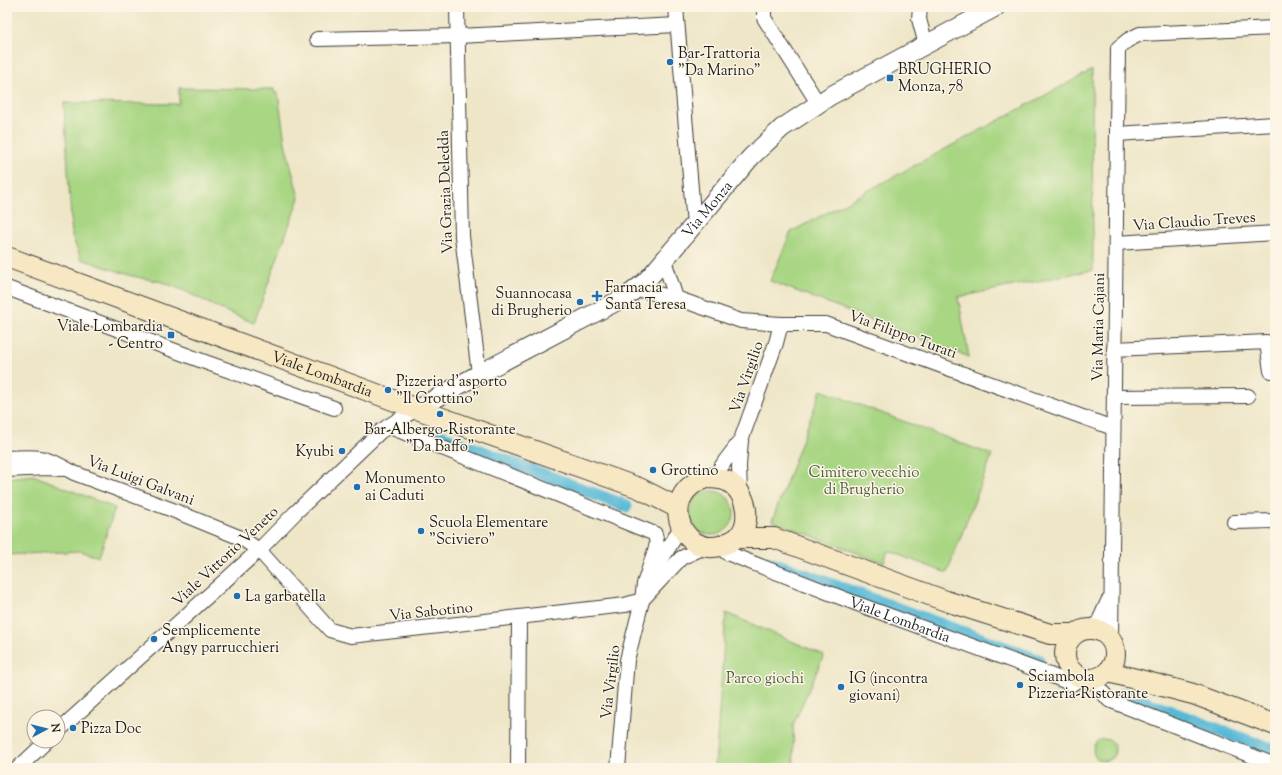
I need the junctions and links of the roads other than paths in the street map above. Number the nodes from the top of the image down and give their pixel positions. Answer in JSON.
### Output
{"nodes":[{"id":1,"x":457,"y":7,"type":"edge"},
{"id":2,"x":676,"y":7,"type":"edge"},
{"id":3,"x":764,"y":7,"type":"edge"},
{"id":4,"x":920,"y":7,"type":"edge"},
{"id":5,"x":996,"y":7,"type":"edge"},
{"id":6,"x":677,"y":26,"type":"junction"},
{"id":7,"x":1275,"y":28,"type":"edge"},
{"id":8,"x":458,"y":36,"type":"junction"},
{"id":9,"x":317,"y":39,"type":"dead end"},
{"id":10,"x":926,"y":45,"type":"junction"},
{"id":11,"x":818,"y":103,"type":"junction"},
{"id":12,"x":1275,"y":124,"type":"edge"},
{"id":13,"x":1117,"y":134,"type":"junction"},
{"id":14,"x":694,"y":225,"type":"junction"},
{"id":15,"x":1275,"y":233,"type":"edge"},
{"id":16,"x":1116,"y":243,"type":"junction"},
{"id":17,"x":7,"y":257,"type":"edge"},
{"id":18,"x":664,"y":260,"type":"junction"},
{"id":19,"x":7,"y":288,"type":"edge"},
{"id":20,"x":635,"y":289,"type":"junction"},
{"id":21,"x":676,"y":298,"type":"junction"},
{"id":22,"x":781,"y":324,"type":"junction"},
{"id":23,"x":1114,"y":349,"type":"junction"},
{"id":24,"x":1271,"y":371,"type":"dead end"},
{"id":25,"x":479,"y":374,"type":"junction"},
{"id":26,"x":1248,"y":396,"type":"dead end"},
{"id":27,"x":1114,"y":397,"type":"junction"},
{"id":28,"x":334,"y":408,"type":"dead end"},
{"id":29,"x":417,"y":409,"type":"junction"},
{"id":30,"x":388,"y":426,"type":"junction"},
{"id":31,"x":1113,"y":428,"type":"junction"},
{"id":32,"x":741,"y":440,"type":"junction"},
{"id":33,"x":7,"y":458,"type":"edge"},
{"id":34,"x":7,"y":470,"type":"edge"},
{"id":35,"x":74,"y":473,"type":"junction"},
{"id":36,"x":714,"y":478,"type":"junction"},
{"id":37,"x":690,"y":486,"type":"junction"},
{"id":38,"x":639,"y":488,"type":"junction"},
{"id":39,"x":743,"y":500,"type":"junction"},
{"id":40,"x":678,"y":508,"type":"junction"},
{"id":41,"x":1275,"y":521,"type":"edge"},
{"id":42,"x":1234,"y":522,"type":"dead end"},
{"id":43,"x":681,"y":527,"type":"junction"},
{"id":44,"x":774,"y":538,"type":"junction"},
{"id":45,"x":721,"y":544,"type":"junction"},
{"id":46,"x":259,"y":550,"type":"junction"},
{"id":47,"x":1111,"y":595,"type":"junction"},
{"id":48,"x":642,"y":600,"type":"junction"},
{"id":49,"x":946,"y":601,"type":"junction"},
{"id":50,"x":519,"y":618,"type":"junction"},
{"id":51,"x":1074,"y":634,"type":"junction"},
{"id":52,"x":1064,"y":654,"type":"junction"},
{"id":53,"x":1100,"y":659,"type":"junction"},
{"id":54,"x":66,"y":724,"type":"edge"},
{"id":55,"x":1275,"y":725,"type":"edge"},
{"id":56,"x":38,"y":749,"type":"edge"},
{"id":57,"x":1275,"y":765,"type":"edge"},
{"id":58,"x":18,"y":768,"type":"edge"},
{"id":59,"x":518,"y":768,"type":"edge"},
{"id":60,"x":618,"y":768,"type":"edge"}],
"edges":[{"from":1,"to":8,"type":"street","name":"Via Grazia Deledda"},
{"from":2,"to":6,"type":"street"},
{"from":3,"to":11,"type":"street"},
{"from":4,"to":10,"type":"street"},
{"from":5,"to":10,"type":"street","name":"Via Monza"},
{"from":6,"to":8,"type":"street"},
{"from":6,"to":14,"type":"street"},
{"from":7,"to":13,"type":"street","name":"Via Maria Cajani"},
{"from":8,"to":9,"type":"street"},
{"from":8,"to":25,"type":"street","name":"Via Grazia Deledda"},
{"from":10,"to":11,"type":"street","name":"Via Monza"},
{"from":11,"to":14,"type":"street","name":"Via Monza"},
{"from":12,"to":13,"type":"street"},
{"from":13,"to":16,"type":"street","name":"Via Maria Cajani"},
{"from":14,"to":18,"type":"street","name":"Via Monza"},
{"from":15,"to":16,"type":"street","name":"Via Claudio Treves"},
{"from":16,"to":23,"type":"street","name":"Via Maria Cajani"},
{"from":17,"to":29,"type":"main road","name":"Viale Lombardia"},
{"from":18,"to":20,"type":"street","name":"Via Monza"},
{"from":18,"to":21,"type":"street"},
{"from":19,"to":28,"type":"street","name":"Viale Lombardia"},
{"from":20,"to":21,"type":"street","name":"Via Filippo Turati"},
{"from":20,"to":25,"type":"street","name":"Via Monza"},
{"from":21,"to":22,"type":"street","name":"Via Filippo Turati"},
{"from":22,"to":31,"type":"street","name":"Via Filippo Turati"},
{"from":22,"to":32,"type":"street","name":"Via Virgilio"},
{"from":23,"to":24,"type":"street"},
{"from":23,"to":27,"type":"street","name":"Via Maria Cajani"},
{"from":25,"to":29,"type":"street","name":"Via Monza"},
{"from":26,"to":27,"type":"street"},
{"from":27,"to":31,"type":"street","name":"Via Maria Cajani"},
{"from":29,"to":30,"type":"street","name":"Viale Vittorio Veneto"},
{"from":29,"to":38,"type":"main road","name":"Viale Lombardia"},
{"from":30,"to":46,"type":"street","name":"Viale Vittorio Veneto"},
{"from":30,"to":48,"type":"street"},
{"from":31,"to":47,"type":"street","name":"Via Maria Cajani"},
{"from":32,"to":36,"type":"street","name":"Via Virgilio"},
{"from":32,"to":39,"type":"street","name":"Via Virgilio"},
{"from":33,"to":35,"type":"street","name":"Via Luigi Galvani"},
{"from":34,"to":35,"type":"street"},
{"from":35,"to":46,"type":"street","name":"Via Luigi Galvani"},
{"from":36,"to":37,"type":"main road"},
{"from":36,"to":39,"type":"main road"},
{"from":37,"to":38,"type":"main road","name":"Viale Lombardia"},
{"from":37,"to":40,"type":"main road"},
{"from":38,"to":40,"type":"main road","name":"Viale Lombardia"},
{"from":39,"to":44,"type":"main road"},
{"from":39,"to":45,"type":"main road"},
{"from":40,"to":43,"type":"main road"},
{"from":41,"to":42,"type":"street"},
{"from":43,"to":45,"type":"main road"},
{"from":43,"to":48,"type":"street","name":"Via Virgilio"},
{"from":44,"to":45,"type":"main road"},
{"from":44,"to":49,"type":"main road"},
{"from":45,"to":48,"type":"street","name":"Via Virgilio"},
{"from":45,"to":53,"type":"street","name":"Viale Lombardia"},
{"from":46,"to":50,"type":"street","name":"Via Sabotino"},
{"from":46,"to":54,"type":"street","name":"Viale Vittorio Veneto"},
{"from":47,"to":53,"type":"street","name":"Via Maria Cajani"},
{"from":47,"to":53,"type":"street","name":"Via Maria Cajani"},
{"from":48,"to":50,"type":"street","name":"Via Sabotino"},
{"from":48,"to":60,"type":"street","name":"Via Virgilio"},
{"from":49,"to":51,"type":"main road"},
{"from":49,"to":52,"type":"main road"},
{"from":50,"to":59,"type":"street"},
{"from":51,"to":52,"type":"main road"},
{"from":51,"to":53,"type":"main road"},
{"from":52,"to":53,"type":"main road"},
{"from":53,"to":55,"type":"main road","name":"Viale Lombardia"},
{"from":53,"to":57,"type":"street"},
{"from":56,"to":58,"type":"street"}]}
